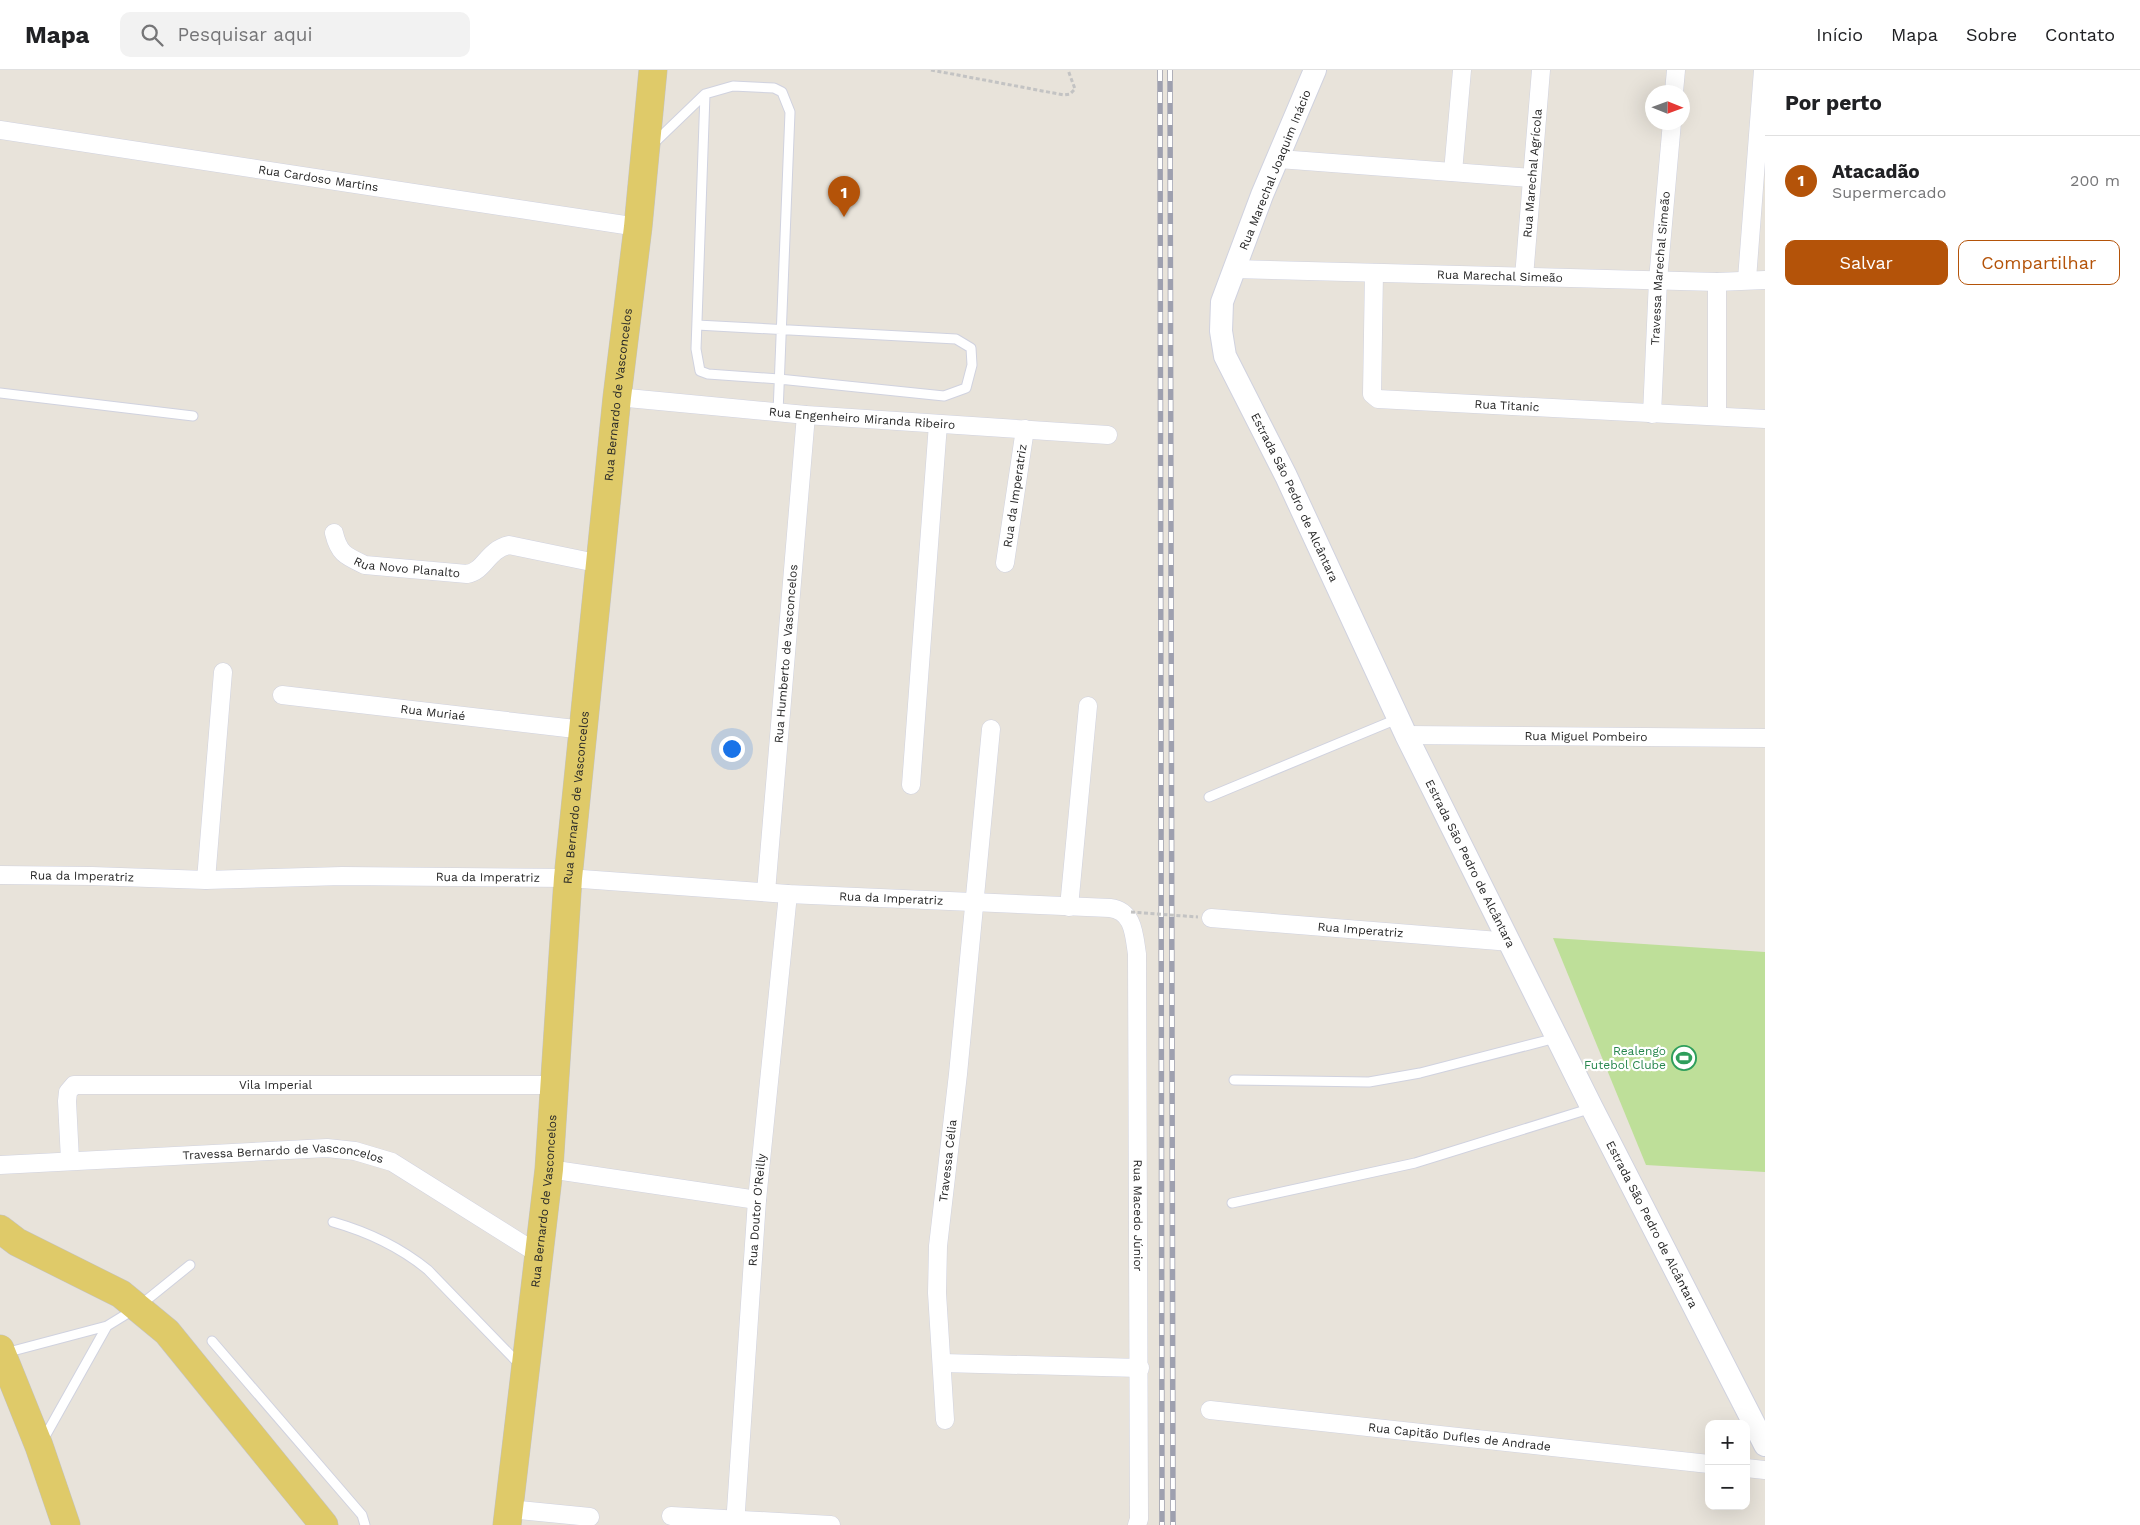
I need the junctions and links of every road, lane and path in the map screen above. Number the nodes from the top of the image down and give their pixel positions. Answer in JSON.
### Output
{"nodes":[{"id":1,"x":652,"y":70,"type":"edge"},
{"id":2,"x":931,"y":70,"type":"edge"},
{"id":3,"x":1068,"y":70,"type":"edge"},
{"id":4,"x":1315,"y":70,"type":"edge"},
{"id":5,"x":1462,"y":70,"type":"edge"},
{"id":6,"x":1540,"y":70,"type":"edge"},
{"id":7,"x":1676,"y":70,"type":"edge"},
{"id":8,"x":1764,"y":70,"type":"edge"},
{"id":9,"x":1675,"y":85,"type":"edge"},
{"id":10,"x":705,"y":94,"type":"junction"},
{"id":11,"x":0,"y":130,"type":"edge"},
{"id":12,"x":1671,"y":130,"type":"edge"},
{"id":13,"x":645,"y":151,"type":"junction"},
{"id":14,"x":1279,"y":159,"type":"junction"},
{"id":15,"x":1453,"y":172,"type":"junction"},
{"id":16,"x":1531,"y":178,"type":"junction"},
{"id":17,"x":638,"y":227,"type":"junction"},
{"id":18,"x":1234,"y":269,"type":"junction"},
{"id":19,"x":1374,"y":273,"type":"junction"},
{"id":20,"x":1524,"y":277,"type":"junction"},
{"id":21,"x":1747,"y":279,"type":"junction"},
{"id":22,"x":1658,"y":280,"type":"junction"},
{"id":23,"x":1765,"y":280,"type":"edge"},
{"id":24,"x":1717,"y":282,"type":"junction"},
{"id":25,"x":697,"y":325,"type":"junction"},
{"id":26,"x":782,"y":330,"type":"junction"},
{"id":27,"x":780,"y":379,"type":"junction"},
{"id":28,"x":0,"y":393,"type":"edge"},
{"id":29,"x":617,"y":397,"type":"junction"},
{"id":30,"x":778,"y":413,"type":"junction"},
{"id":31,"x":1652,"y":414,"type":"junction"},
{"id":32,"x":806,"y":415,"type":"junction"},
{"id":33,"x":193,"y":416,"type":"dead end"},
{"id":34,"x":1717,"y":416,"type":"junction"},
{"id":35,"x":1765,"y":419,"type":"edge"},
{"id":36,"x":938,"y":424,"type":"junction"},
{"id":37,"x":1026,"y":429,"type":"junction"},
{"id":38,"x":1108,"y":435,"type":"dead end"},
{"id":39,"x":334,"y":533,"type":"dead end"},
{"id":40,"x":1005,"y":563,"type":"dead end"},
{"id":41,"x":601,"y":564,"type":"junction"},
{"id":42,"x":223,"y":672,"type":"dead end"},
{"id":43,"x":282,"y":695,"type":"dead end"},
{"id":44,"x":1088,"y":706,"type":"dead end"},
{"id":45,"x":1403,"y":726,"type":"junction"},
{"id":46,"x":991,"y":729,"type":"dead end"},
{"id":47,"x":584,"y":730,"type":"junction"},
{"id":48,"x":1765,"y":738,"type":"edge"},
{"id":49,"x":911,"y":785,"type":"dead end"},
{"id":50,"x":1209,"y":796,"type":"dead end"},
{"id":51,"x":0,"y":876,"type":"edge"},
{"id":52,"x":568,"y":878,"type":"junction"},
{"id":53,"x":206,"y":880,"type":"junction"},
{"id":54,"x":766,"y":892,"type":"junction"},
{"id":55,"x":788,"y":894,"type":"junction"},
{"id":56,"x":974,"y":903,"type":"junction"},
{"id":57,"x":1069,"y":907,"type":"junction"},
{"id":58,"x":1126,"y":912,"type":"junction"},
{"id":59,"x":1205,"y":918,"type":"joint"},
{"id":60,"x":1511,"y":942,"type":"junction"},
{"id":61,"x":1559,"y":1038,"type":"junction"},
{"id":62,"x":1234,"y":1080,"type":"dead end"},
{"id":63,"x":555,"y":1085,"type":"junction"},
{"id":64,"x":1592,"y":1108,"type":"junction"},
{"id":65,"x":70,"y":1160,"type":"junction"},
{"id":66,"x":0,"y":1165,"type":"edge"},
{"id":67,"x":549,"y":1169,"type":"junction"},
{"id":68,"x":757,"y":1200,"type":"junction"},
{"id":69,"x":1232,"y":1204,"type":"dead end"},
{"id":70,"x":333,"y":1222,"type":"dead end"},
{"id":71,"x":8,"y":1236,"type":"edge"},
{"id":72,"x":540,"y":1255,"type":"junction"},
{"id":73,"x":190,"y":1265,"type":"dead end"},
{"id":74,"x":138,"y":1307,"type":"junction"},
{"id":75,"x":107,"y":1326,"type":"junction"},
{"id":76,"x":212,"y":1341,"type":"dead end"},
{"id":77,"x":1,"y":1351,"type":"edge"},
{"id":78,"x":526,"y":1357,"type":"junction"},
{"id":79,"x":942,"y":1363,"type":"junction"},
{"id":80,"x":1140,"y":1368,"type":"junction"},
{"id":81,"x":1210,"y":1410,"type":"dead end"},
{"id":82,"x":946,"y":1420,"type":"dead end"},
{"id":83,"x":1765,"y":1445,"type":"edge"},
{"id":84,"x":39,"y":1446,"type":"junction"},
{"id":85,"x":1705,"y":1464,"type":"edge"},
{"id":86,"x":1750,"y":1468,"type":"edge"},
{"id":87,"x":1765,"y":1470,"type":"edge"},
{"id":88,"x":671,"y":1516,"type":"dead end"},
{"id":89,"x":508,"y":1517,"type":"edge"},
{"id":90,"x":590,"y":1517,"type":"dead end"},
{"id":91,"x":735,"y":1522,"type":"edge"},
{"id":92,"x":66,"y":1525,"type":"edge"},
{"id":93,"x":324,"y":1525,"type":"edge"},
{"id":94,"x":365,"y":1525,"type":"edge"},
{"id":95,"x":831,"y":1525,"type":"edge"},
{"id":96,"x":1137,"y":1525,"type":"edge"}],
"edges":[{"from":1,"to":13,"type":"main road","name":"Rua Bernardo de Vasconcelos"},
{"from":2,"to":3,"type":"path"},
{"from":4,"to":14,"type":"street","name":"Rua Marechal Joaquim Inácio"},
{"from":5,"to":15,"type":"street"},
{"from":6,"to":16,"type":"street","name":"Rua Marechal Agrícola"},
{"from":7,"to":9,"type":"street"},
{"from":8,"to":21,"type":"street"},
{"from":10,"to":13,"type":"lane"},
{"from":10,"to":25,"type":"lane"},
{"from":10,"to":26,"type":"lane"},
{"from":11,"to":17,"type":"street","name":"Rua Cardoso Martins"},
{"from":12,"to":22,"type":"street","name":"Travessa Marechal Simeão"},
{"from":13,"to":17,"type":"main road","name":"Rua Bernardo de Vasconcelos"},
{"from":14,"to":15,"type":"street"},
{"from":14,"to":18,"type":"street","name":"Rua Marechal Joaquim Inácio"},
{"from":15,"to":16,"type":"street"},
{"from":16,"to":20,"type":"street","name":"Rua Marechal Agrícola"},
{"from":17,"to":29,"type":"main road","name":"Rua Bernardo de Vasconcelos"},
{"from":18,"to":19,"type":"street","name":"Rua Marechal Simeão"},
{"from":18,"to":45,"type":"street","name":"Estrada São Pedro de Alcântara"},
{"from":19,"to":20,"type":"street","name":"Rua Marechal Simeão"},
{"from":19,"to":31,"type":"street","name":"Rua Titanic"},
{"from":20,"to":22,"type":"street","name":"Rua Marechal Simeão"},
{"from":21,"to":23,"type":"street","name":"Rua Marechal Simeão"},
{"from":21,"to":24,"type":"street","name":"Rua Marechal Simeão"},
{"from":22,"to":24,"type":"street","name":"Rua Marechal Simeão"},
{"from":22,"to":31,"type":"street","name":"Travessa Marechal Simeão"},
{"from":24,"to":34,"type":"street"},
{"from":25,"to":26,"type":"lane"},
{"from":25,"to":27,"type":"lane"},
{"from":26,"to":27,"type":"lane"},
{"from":26,"to":27,"type":"lane"},
{"from":27,"to":30,"type":"lane"},
{"from":28,"to":33,"type":"lane"},
{"from":29,"to":30,"type":"street","name":"Rua Engenheiro Miranda Ribeiro"},
{"from":29,"to":41,"type":"main road","name":"Rua Bernardo de Vasconcelos"},
{"from":30,"to":32,"type":"street","name":"Rua Engenheiro Miranda Ribeiro"},
{"from":31,"to":34,"type":"street","name":"Rua Titanic"},
{"from":32,"to":36,"type":"street","name":"Rua Engenheiro Miranda Ribeiro"},
{"from":32,"to":54,"type":"street","name":"Rua Humberto de Vasconcelos"},
{"from":34,"to":35,"type":"street","name":"Rua Titanic"},
{"from":36,"to":37,"type":"street","name":"Rua Engenheiro Miranda Ribeiro"},
{"from":36,"to":49,"type":"street"},
{"from":37,"to":38,"type":"street","name":"Rua Engenheiro Miranda Ribeiro"},
{"from":37,"to":40,"type":"street","name":"Rua da Imperatriz"},
{"from":39,"to":41,"type":"street","name":"Rua Novo Planalto"},
{"from":41,"to":47,"type":"main road","name":"Rua Bernardo de Vasconcelos"},
{"from":42,"to":53,"type":"street"},
{"from":43,"to":47,"type":"street","name":"Rua Muriaé"},
{"from":44,"to":57,"type":"street"},
{"from":45,"to":48,"type":"street","name":"Rua Miguel Pombeiro"},
{"from":45,"to":50,"type":"lane"},
{"from":45,"to":60,"type":"street","name":"Estrada São Pedro de Alcântara"},
{"from":46,"to":56,"type":"street"},
{"from":47,"to":52,"type":"main road","name":"Rua Bernardo de Vasconcelos"},
{"from":51,"to":53,"type":"street","name":"Rua da Imperatriz"},
{"from":52,"to":53,"type":"street","name":"Rua da Imperatriz"},
{"from":52,"to":54,"type":"street","name":"Rua da Imperatriz"},
{"from":52,"to":63,"type":"main road","name":"Rua Bernardo de Vasconcelos"},
{"from":54,"to":55,"type":"street","name":"Rua da Imperatriz"},
{"from":55,"to":56,"type":"street","name":"Rua da Imperatriz"},
{"from":55,"to":68,"type":"street","name":"Rua Doutor O'Reilly"},
{"from":56,"to":57,"type":"street","name":"Rua da Imperatriz"},
{"from":56,"to":79,"type":"street","name":"Travessa Célia"},
{"from":57,"to":58,"type":"street","name":"Rua da Imperatriz"},
{"from":58,"to":59,"type":"path","bridge":true},
{"from":58,"to":80,"type":"street","name":"Rua Macedo Júnior"},
{"from":59,"to":60,"type":"street","name":"Rua Imperatriz"},
{"from":60,"to":61,"type":"street","name":"Estrada São Pedro de Alcântara"},
{"from":61,"to":62,"type":"lane"},
{"from":61,"to":64,"type":"street","name":"Estrada São Pedro de Alcântara"},
{"from":63,"to":65,"type":"street","name":"Vila Imperial"},
{"from":63,"to":67,"type":"main road","name":"Rua Bernardo de Vasconcelos"},
{"from":64,"to":69,"type":"lane"},
{"from":64,"to":83,"type":"street","name":"Estrada São Pedro de Alcântara"},
{"from":65,"to":66,"type":"street","name":"Travessa Bernardo de Vasconcelos"},
{"from":65,"to":72,"type":"street","name":"Travessa Bernardo de Vasconcelos"},
{"from":67,"to":68,"type":"street"},
{"from":67,"to":72,"type":"main road","name":"Rua Bernardo de Vasconcelos"},
{"from":68,"to":91,"type":"street","name":"Rua Doutor O'Reilly"},
{"from":70,"to":78,"type":"lane"},
{"from":71,"to":74,"type":"main road"},
{"from":72,"to":78,"type":"main road","name":"Rua Bernardo de Vasconcelos"},
{"from":73,"to":74,"type":"lane"},
{"from":74,"to":75,"type":"lane"},
{"from":74,"to":93,"type":"main road"},
{"from":75,"to":77,"type":"lane"},
{"from":75,"to":84,"type":"lane"},
{"from":76,"to":94,"type":"lane"},
{"from":77,"to":84,"type":"main road"},
{"from":78,"to":89,"type":"main road","name":"Rua Bernardo de Vasconcelos"},
{"from":79,"to":80,"type":"street"},
{"from":79,"to":82,"type":"street","name":"Travessa Célia"},
{"from":80,"to":96,"type":"street","name":"Rua Macedo Júnior"},
{"from":81,"to":85,"type":"street","name":"Rua Capitão Dufles de Andrade"},
{"from":84,"to":92,"type":"main road"},
{"from":86,"to":87,"type":"street"},
{"from":88,"to":91,"type":"street"},
{"from":89,"to":90,"type":"street"},
{"from":91,"to":95,"type":"street"}]}
